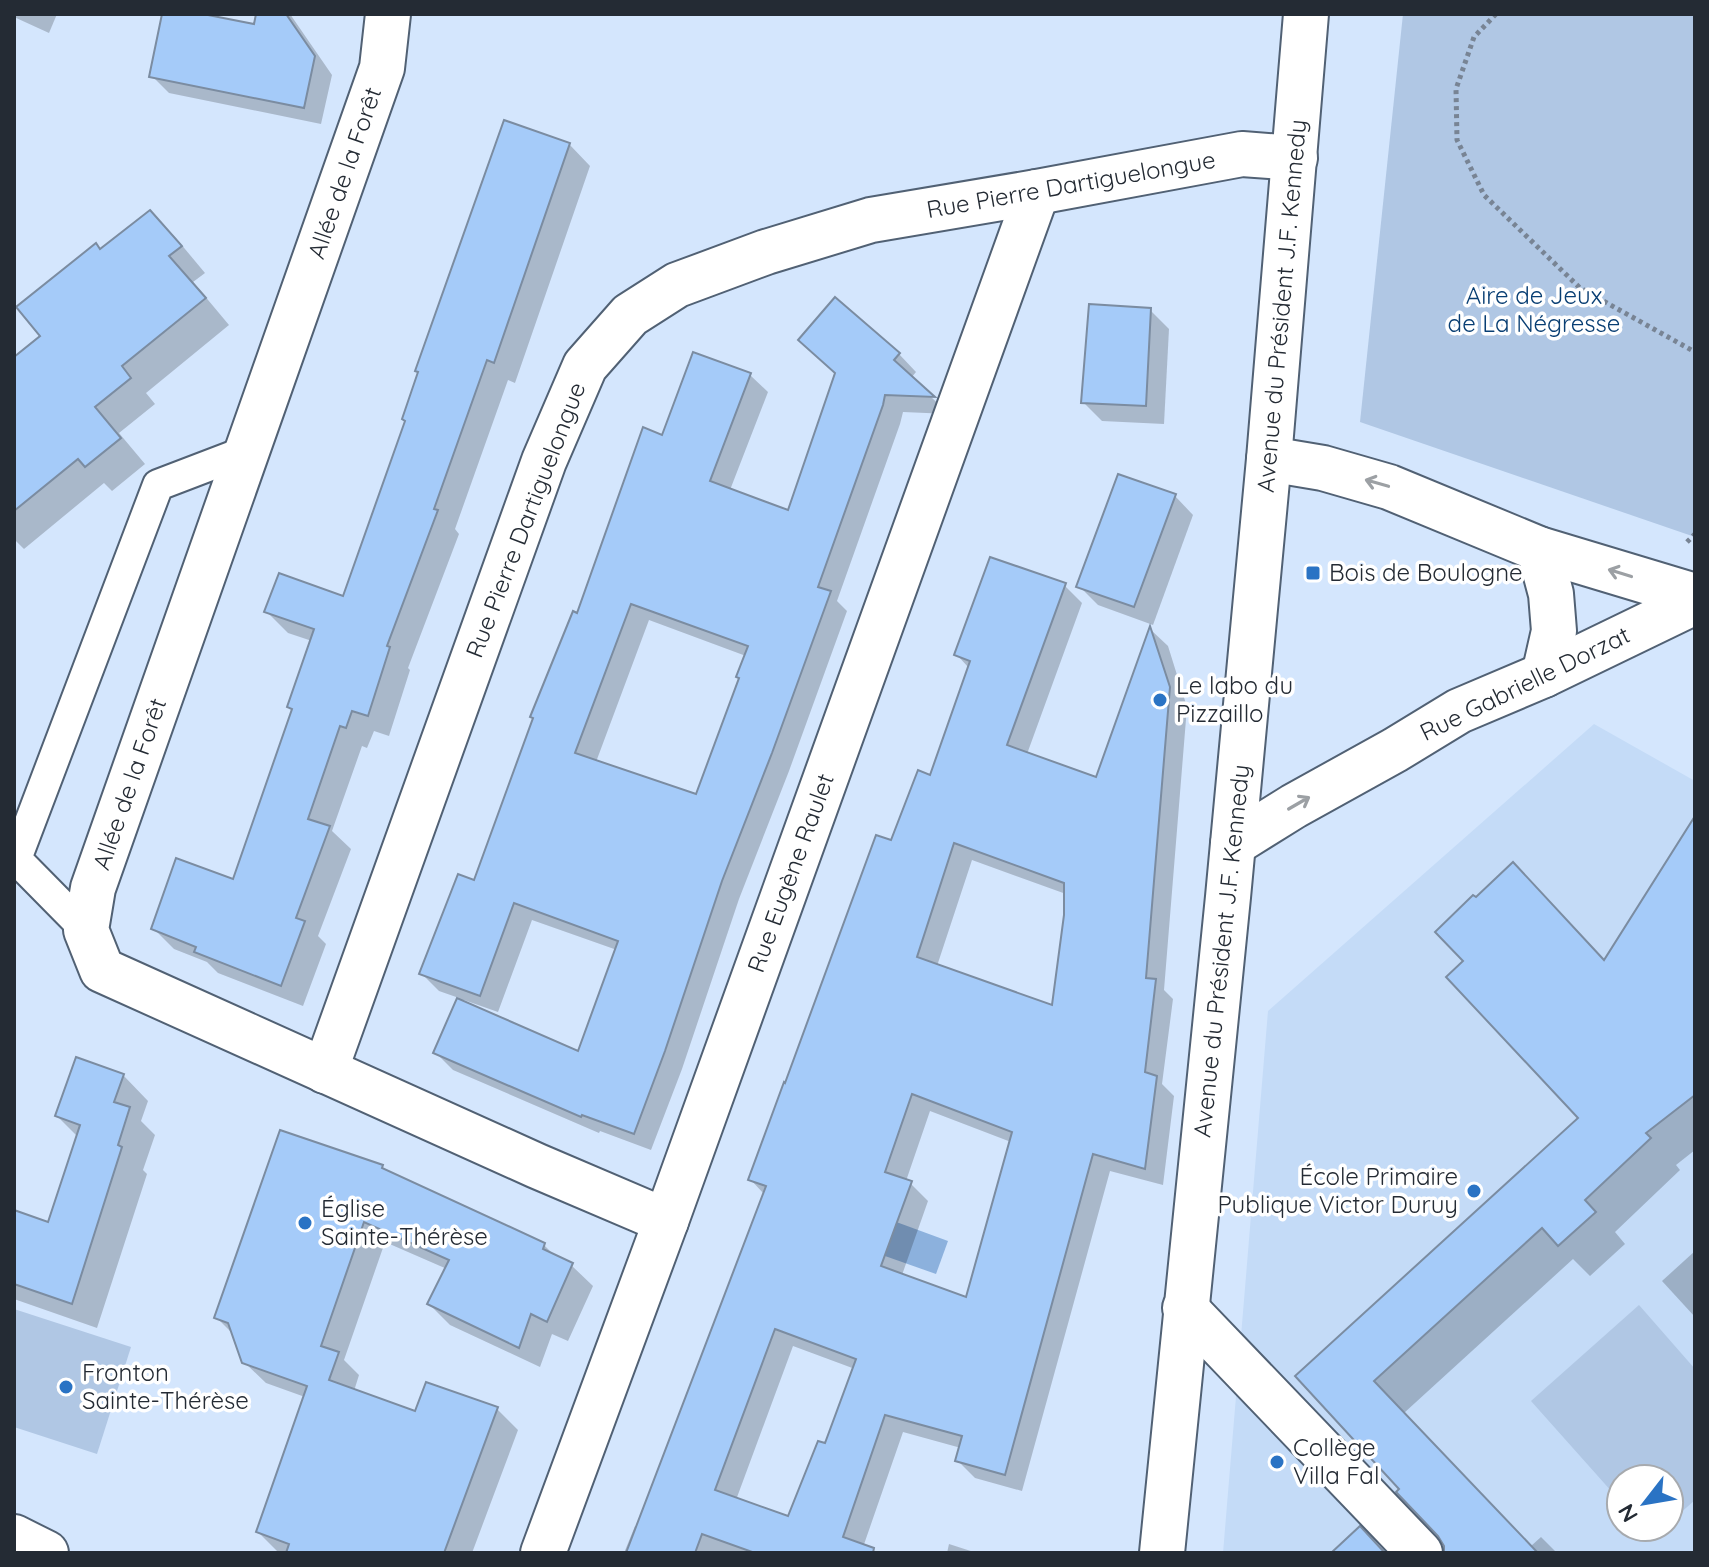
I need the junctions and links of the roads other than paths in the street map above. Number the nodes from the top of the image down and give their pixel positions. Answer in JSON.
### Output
{"nodes":[{"id":1,"x":388,"y":14,"type":"edge"},
{"id":2,"x":1306,"y":14,"type":"edge"},
{"id":3,"x":1295,"y":158,"type":"junction"},
{"id":4,"x":1037,"y":192,"type":"junction"},
{"id":5,"x":247,"y":451,"type":"junction"},
{"id":6,"x":1269,"y":459,"type":"junction"},
{"id":7,"x":1539,"y":549,"type":"junction"},
{"id":8,"x":1695,"y":596,"type":"edge"},
{"id":9,"x":1695,"y":602,"type":"edge"},
{"id":10,"x":1544,"y":675,"type":"junction"},
{"id":11,"x":1233,"y":844,"type":"junction"},
{"id":12,"x":86,"y":930,"type":"junction"},
{"id":13,"x":325,"y":1071,"type":"junction"},
{"id":14,"x":666,"y":1221,"type":"junction"},
{"id":15,"x":1185,"y":1308,"type":"junction"},
{"id":16,"x":14,"y":1537,"type":"edge"},
{"id":17,"x":46,"y":1553,"type":"edge"},
{"id":18,"x":543,"y":1553,"type":"edge"},
{"id":19,"x":1162,"y":1553,"type":"edge"},
{"id":20,"x":1420,"y":1553,"type":"edge"}],
"edges":[{"from":1,"to":5,"type":"street","name":"Allée de la Forêt"},
{"from":2,"to":3,"type":"street","name":"Avenue du Président J.F. Kennedy"},
{"from":3,"to":4,"type":"street","name":"Rue Pierre Dartiguelongue"},
{"from":3,"to":6,"type":"street","name":"Avenue du Président J.F. Kennedy"},
{"from":4,"to":13,"type":"street","name":"Rue Pierre Dartiguelongue"},
{"from":4,"to":14,"type":"street","name":"Rue Eugène Raulet"},
{"from":5,"to":12,"type":"street","name":"Allée de la Forêt"},
{"from":5,"to":12,"type":"lane"},
{"from":7,"to":6,"type":"street","one_way":true},
{"from":6,"to":11,"type":"street","name":"Avenue du Président J.F. Kennedy"},
{"from":8,"to":7,"type":"street","one_way":true},
{"from":7,"to":10,"type":"street"},
{"from":9,"to":10,"type":"street","name":"Rue Gabrielle Dorzat"},
{"from":11,"to":10,"type":"street","name":"Rue Gabrielle Dorzat","one_way":true},
{"from":11,"to":15,"type":"street","name":"Avenue du Président J.F. Kennedy"},
{"from":12,"to":13,"type":"street"},
{"from":13,"to":14,"type":"street"},
{"from":14,"to":18,"type":"street","name":"Rue Eugène Raulet"},
{"from":15,"to":19,"type":"street","name":"Avenue du Président J.F. Kennedy"},
{"from":15,"to":20,"type":"street"},
{"from":16,"to":17,"type":"street"}]}
